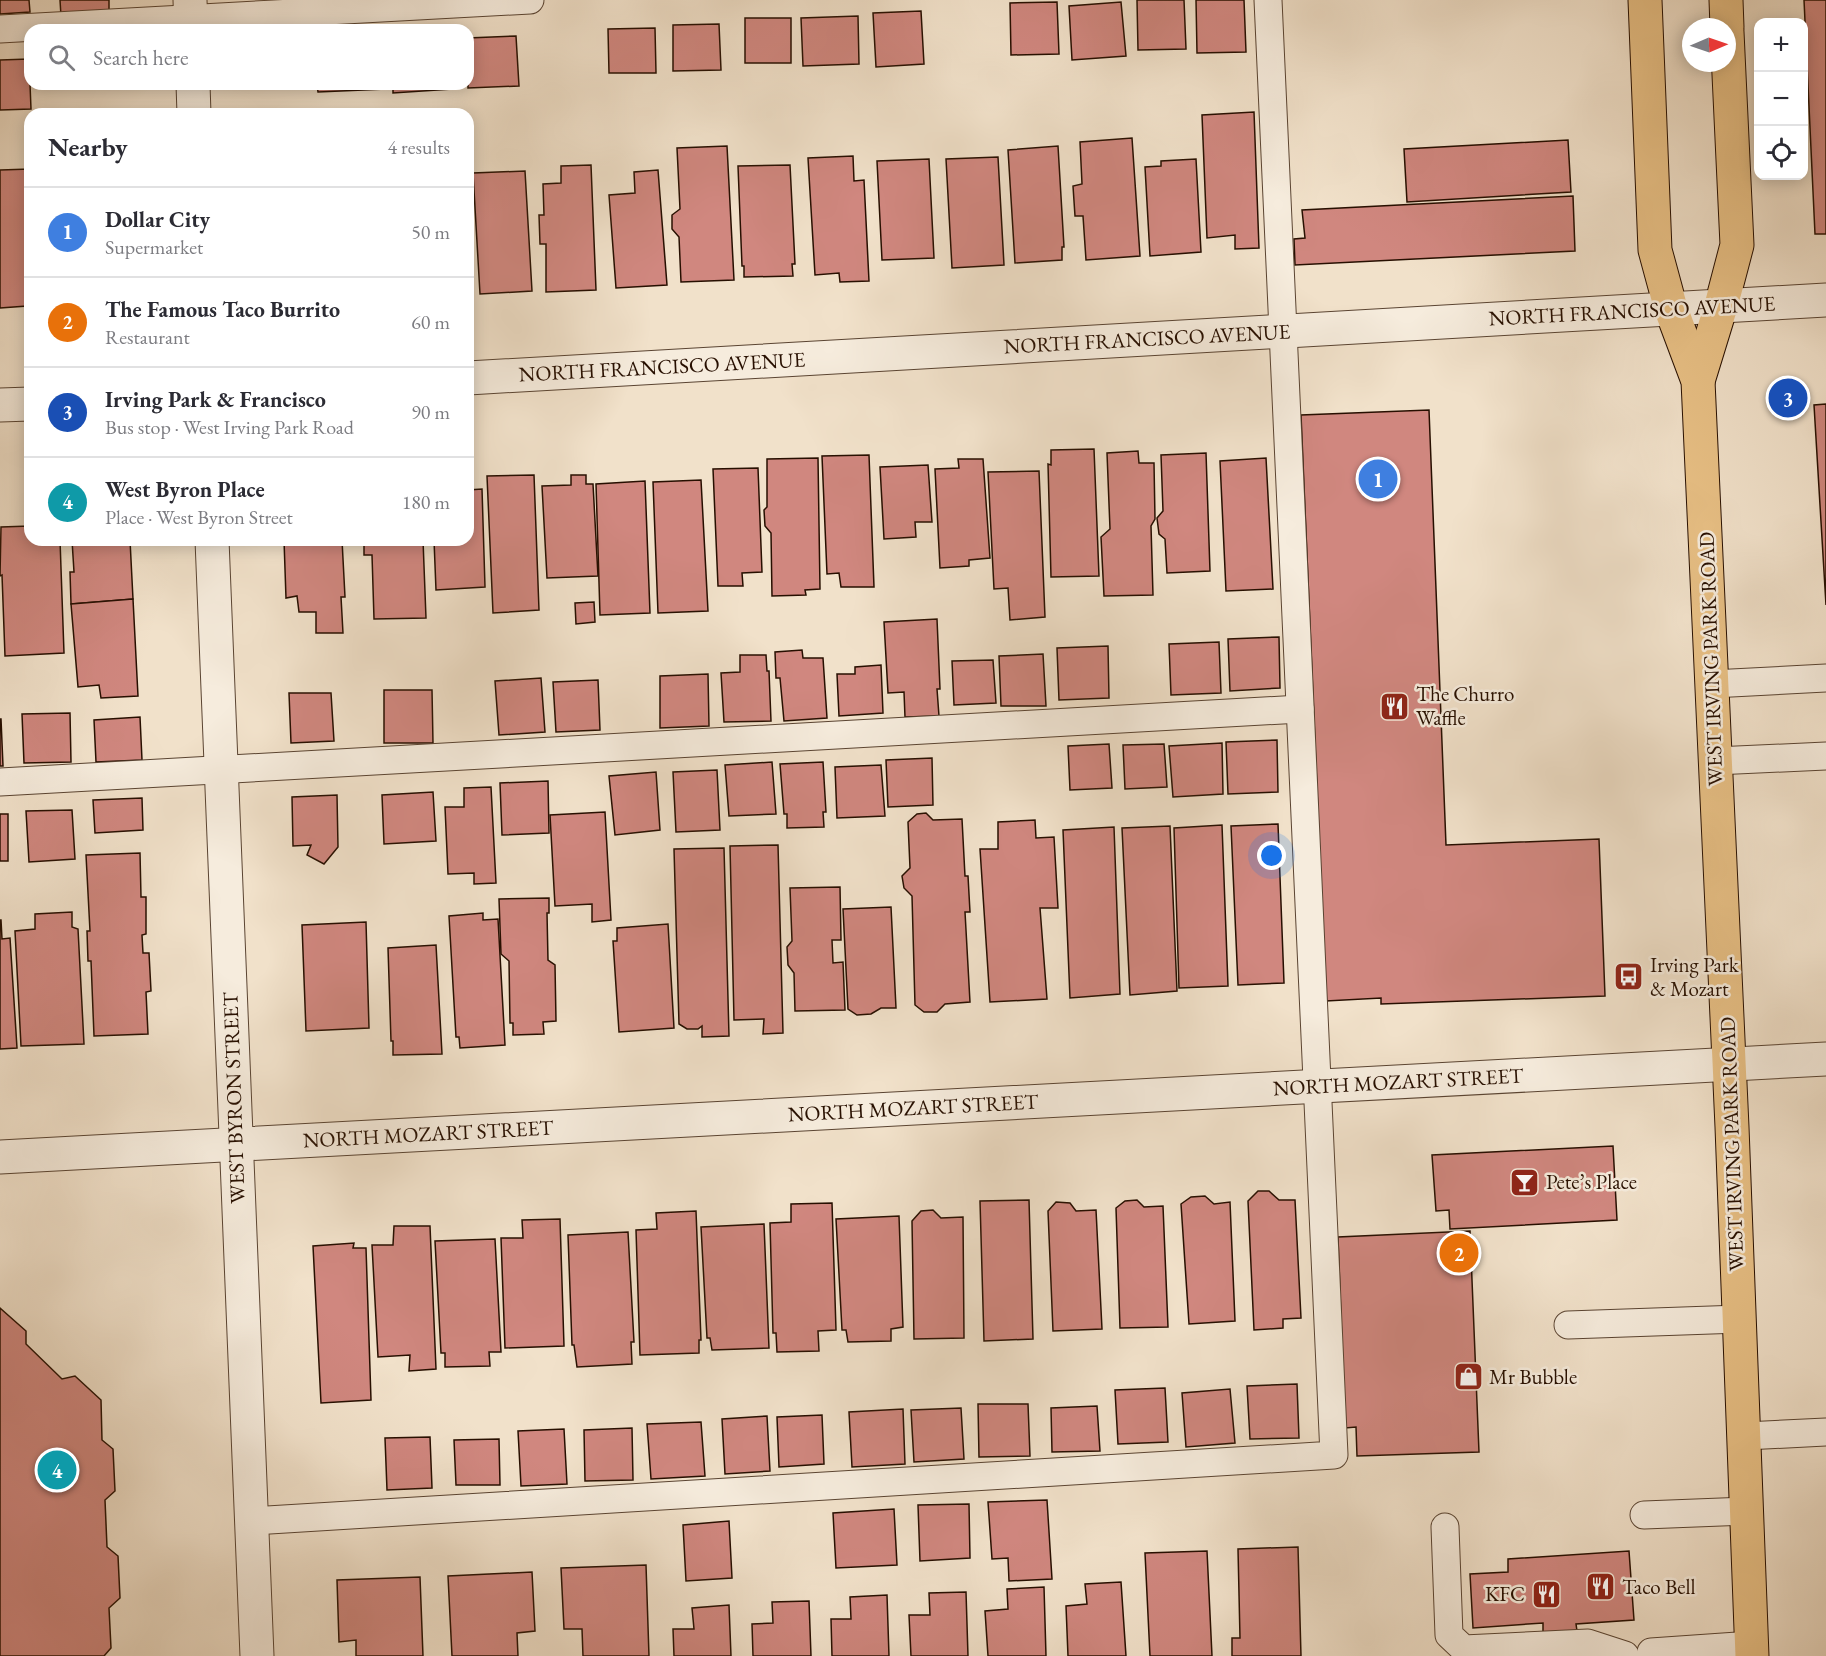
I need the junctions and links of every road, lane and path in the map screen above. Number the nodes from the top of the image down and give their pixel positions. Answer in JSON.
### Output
{"nodes":[{"id":1,"x":530,"y":0,"type":"edge"},
{"id":2,"x":1268,"y":0,"type":"edge"},
{"id":3,"x":1645,"y":0,"type":"edge"},
{"id":4,"x":1726,"y":0,"type":"edge"},
{"id":5,"x":191,"y":16,"type":"edge"},
{"id":6,"x":1727,"y":18,"type":"edge"},
{"id":7,"x":73,"y":24,"type":"edge"},
{"id":8,"x":24,"y":27,"type":"edge"},
{"id":9,"x":0,"y":29,"type":"edge"},
{"id":10,"x":1729,"y":72,"type":"edge"},
{"id":11,"x":193,"y":90,"type":"edge"},
{"id":12,"x":194,"y":108,"type":"edge"},
{"id":13,"x":1826,"y":300,"type":"edge"},
{"id":14,"x":1721,"y":306,"type":"junction"},
{"id":15,"x":1671,"y":309,"type":"junction"},
{"id":16,"x":1284,"y":331,"type":"junction"},
{"id":17,"x":474,"y":378,"type":"edge"},
{"id":18,"x":1698,"y":381,"type":"junction"},
{"id":19,"x":24,"y":404,"type":"edge"},
{"id":20,"x":0,"y":405,"type":"edge"},
{"id":21,"x":212,"y":546,"type":"edge"},
{"id":22,"x":1826,"y":678,"type":"edge"},
{"id":23,"x":1712,"y":684,"type":"junction"},
{"id":24,"x":1300,"y":709,"type":"junction"},
{"id":25,"x":1826,"y":756,"type":"edge"},
{"id":26,"x":1715,"y":760,"type":"junction"},
{"id":27,"x":221,"y":770,"type":"junction"},
{"id":28,"x":0,"y":782,"type":"edge"},
{"id":29,"x":1826,"y":1059,"type":"edge"},
{"id":30,"x":1729,"y":1064,"type":"junction"},
{"id":31,"x":1317,"y":1086,"type":"junction"},
{"id":32,"x":237,"y":1144,"type":"junction"},
{"id":33,"x":0,"y":1157,"type":"edge"},
{"id":34,"x":1740,"y":1319,"type":"junction"},
{"id":35,"x":1568,"y":1325,"type":"dead end"},
{"id":36,"x":1826,"y":1432,"type":"edge"},
{"id":37,"x":1745,"y":1436,"type":"junction"},
{"id":38,"x":1747,"y":1511,"type":"junction"},
{"id":39,"x":1644,"y":1515,"type":"dead end"},
{"id":40,"x":252,"y":1521,"type":"junction"},
{"id":41,"x":1445,"y":1527,"type":"dead end"},
{"id":42,"x":1752,"y":1650,"type":"edge"},
{"id":43,"x":1638,"y":1653,"type":"edge"},
{"id":44,"x":257,"y":1656,"type":"edge"}],
"edges":[{"from":1,"to":5,"type":"lane"},
{"from":2,"to":16,"type":"lane"},
{"from":3,"to":15,"type":"main road","name":"WEST IRVING PARK ROAD"},
{"from":4,"to":6,"type":"main road"},
{"from":5,"to":7,"type":"lane"},
{"from":8,"to":9,"type":"lane"},
{"from":10,"to":14,"type":"main road","name":"WEST IRVING PARK ROAD"},
{"from":11,"to":12,"type":"street"},
{"from":13,"to":14,"type":"street","name":"NORTH FRANCISCO AVENUE"},
{"from":14,"to":15,"type":"street","name":"NORTH FRANCISCO AVENUE"},
{"from":14,"to":18,"type":"main road","name":"WEST IRVING PARK ROAD"},
{"from":15,"to":16,"type":"street","name":"NORTH FRANCISCO AVENUE"},
{"from":15,"to":18,"type":"main road","name":"WEST IRVING PARK ROAD"},
{"from":16,"to":17,"type":"street","name":"NORTH FRANCISCO AVENUE"},
{"from":16,"to":24,"type":"lane"},
{"from":18,"to":23,"type":"main road","name":"WEST IRVING PARK ROAD"},
{"from":19,"to":20,"type":"street"},
{"from":21,"to":27,"type":"street","name":"WEST BYRON STREET"},
{"from":22,"to":23,"type":"lane"},
{"from":23,"to":26,"type":"main road","name":"WEST IRVING PARK ROAD"},
{"from":24,"to":27,"type":"lane"},
{"from":24,"to":31,"type":"lane"},
{"from":25,"to":26,"type":"lane"},
{"from":26,"to":30,"type":"main road","name":"WEST IRVING PARK ROAD"},
{"from":27,"to":28,"type":"lane"},
{"from":27,"to":32,"type":"street","name":"WEST BYRON STREET"},
{"from":29,"to":30,"type":"street","name":"NORTH MOZART STREET"},
{"from":30,"to":31,"type":"street","name":"NORTH MOZART STREET"},
{"from":30,"to":34,"type":"main road","name":"WEST IRVING PARK ROAD"},
{"from":31,"to":32,"type":"street","name":"NORTH MOZART STREET"},
{"from":31,"to":40,"type":"lane"},
{"from":32,"to":33,"type":"street","name":"NORTH MOZART STREET"},
{"from":32,"to":40,"type":"street","name":"WEST BYRON STREET"},
{"from":34,"to":35,"type":"lane"},
{"from":34,"to":37,"type":"main road","name":"WEST IRVING PARK ROAD"},
{"from":36,"to":37,"type":"lane"},
{"from":37,"to":38,"type":"main road","name":"WEST IRVING PARK ROAD"},
{"from":38,"to":39,"type":"lane"},
{"from":38,"to":42,"type":"main road","name":"WEST IRVING PARK ROAD"},
{"from":40,"to":44,"type":"street","name":"WEST BYRON STREET"},
{"from":41,"to":43,"type":"lane"},
{"from":42,"to":43,"type":"lane"}]}
